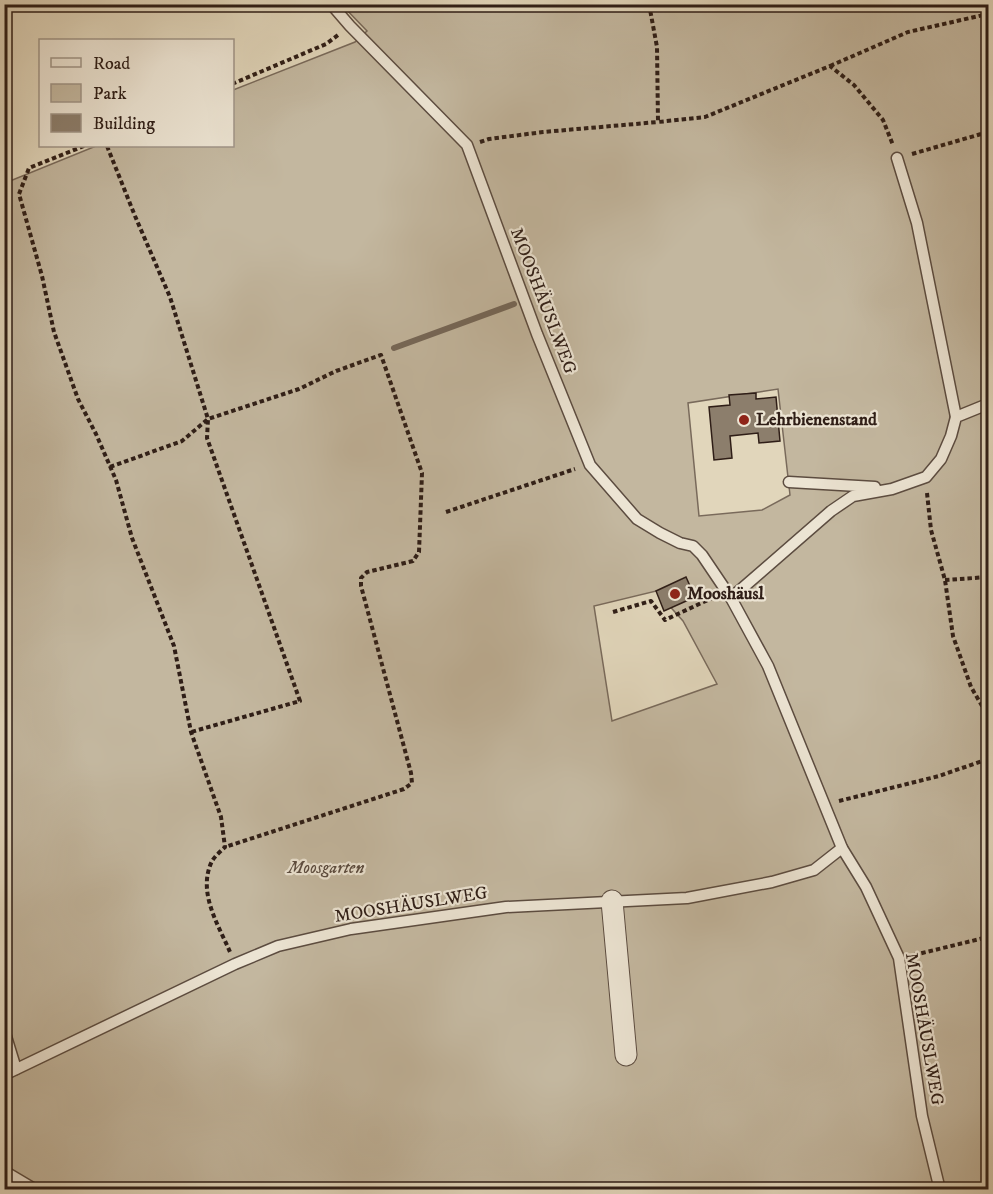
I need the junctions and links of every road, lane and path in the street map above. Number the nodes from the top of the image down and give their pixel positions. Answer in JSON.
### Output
{"nodes":[{"id":1,"x":331,"y":4,"type":"edge"},
{"id":2,"x":649,"y":4,"type":"edge"},
{"id":3,"x":988,"y":14,"type":"edge"},
{"id":4,"x":350,"y":26,"type":"junction"},
{"id":5,"x":830,"y":66,"type":"junction"},
{"id":6,"x":234,"y":83,"type":"edge"},
{"id":7,"x":658,"y":122,"type":"junction"},
{"id":8,"x":988,"y":132,"type":"edge"},
{"id":9,"x":467,"y":145,"type":"junction"},
{"id":10,"x":82,"y":147,"type":"edge"},
{"id":11,"x":107,"y":147,"type":"edge"},
{"id":12,"x":897,"y":158,"type":"junction"},
{"id":13,"x":988,"y":404,"type":"edge"},
{"id":14,"x":956,"y":417,"type":"junction"},
{"id":15,"x":208,"y":419,"type":"junction"},
{"id":16,"x":590,"y":465,"type":"junction"},
{"id":17,"x":110,"y":467,"type":"junction"},
{"id":18,"x":926,"y":477,"type":"junction"},
{"id":19,"x":789,"y":482,"type":"dead end"},
{"id":20,"x":892,"y":489,"type":"junction"},
{"id":21,"x":446,"y":512,"type":"dead end"},
{"id":22,"x":988,"y":577,"type":"edge"},
{"id":23,"x":945,"y":580,"type":"junction"},
{"id":24,"x":729,"y":594,"type":"junction"},
{"id":25,"x":613,"y":612,"type":"dead end"},
{"id":26,"x":988,"y":716,"type":"edge"},
{"id":27,"x":190,"y":732,"type":"junction"},
{"id":28,"x":988,"y":759,"type":"edge"},
{"id":29,"x":824,"y":805,"type":"junction"},
{"id":30,"x":225,"y":847,"type":"junction"},
{"id":31,"x":842,"y":848,"type":"junction"},
{"id":32,"x":612,"y":901,"type":"junction"},
{"id":33,"x":988,"y":937,"type":"edge"},
{"id":34,"x":899,"y":958,"type":"junction"},
{"id":35,"x":235,"y":964,"type":"junction"},
{"id":36,"x":4,"y":1030,"type":"edge"},
{"id":37,"x":626,"y":1055,"type":"dead end"},
{"id":38,"x":16,"y":1069,"type":"junction"},
{"id":39,"x":4,"y":1075,"type":"edge"},
{"id":40,"x":4,"y":1171,"type":"edge"},
{"id":41,"x":36,"y":1190,"type":"edge"},
{"id":42,"x":940,"y":1190,"type":"edge"}],
"edges":[{"from":1,"to":4,"type":"lane","name":"MOOSHÄUSLWEG"},
{"from":2,"to":7,"type":"path"},
{"from":3,"to":5,"type":"path"},
{"from":4,"to":6,"type":"path"},
{"from":4,"to":9,"type":"lane","name":"MOOSHÄUSLWEG"},
{"from":5,"to":7,"type":"path"},
{"from":5,"to":12,"type":"path"},
{"from":7,"to":9,"type":"path"},
{"from":8,"to":12,"type":"path"},
{"from":9,"to":16,"type":"lane","name":"MOOSHÄUSLWEG"},
{"from":10,"to":17,"type":"path"},
{"from":11,"to":15,"type":"path"},
{"from":12,"to":14,"type":"lane"},
{"from":13,"to":14,"type":"lane"},
{"from":14,"to":18,"type":"lane"},
{"from":15,"to":17,"type":"path"},
{"from":15,"to":27,"type":"path"},
{"from":15,"to":30,"type":"path"},
{"from":16,"to":21,"type":"path"},
{"from":16,"to":24,"type":"lane","name":"MOOSHÄUSLWEG"},
{"from":17,"to":27,"type":"path"},
{"from":18,"to":20,"type":"lane"},
{"from":18,"to":23,"type":"path"},
{"from":19,"to":20,"type":"lane"},
{"from":20,"to":24,"type":"lane"},
{"from":22,"to":23,"type":"path"},
{"from":23,"to":26,"type":"path"},
{"from":24,"to":25,"type":"path"},
{"from":24,"to":29,"type":"lane","name":"MOOSHÄUSLWEG"},
{"from":27,"to":30,"type":"path"},
{"from":28,"to":29,"type":"path"},
{"from":29,"to":31,"type":"lane","name":"MOOSHÄUSLWEG"},
{"from":30,"to":35,"type":"path"},
{"from":31,"to":32,"type":"lane","name":"MOOSHÄUSLWEG"},
{"from":31,"to":34,"type":"lane","name":"MOOSHÄUSLWEG"},
{"from":32,"to":35,"type":"lane","name":"MOOSHÄUSLWEG"},
{"from":32,"to":37,"type":"street"},
{"from":33,"to":34,"type":"path"},
{"from":34,"to":42,"type":"lane","name":"MOOSHÄUSLWEG"},
{"from":35,"to":38,"type":"lane","name":"MOOSHÄUSLWEG"},
{"from":36,"to":38,"type":"lane"},
{"from":38,"to":39,"type":"lane","name":"MOOSHÄUSLWEG"},
{"from":40,"to":41,"type":"lane"}]}
